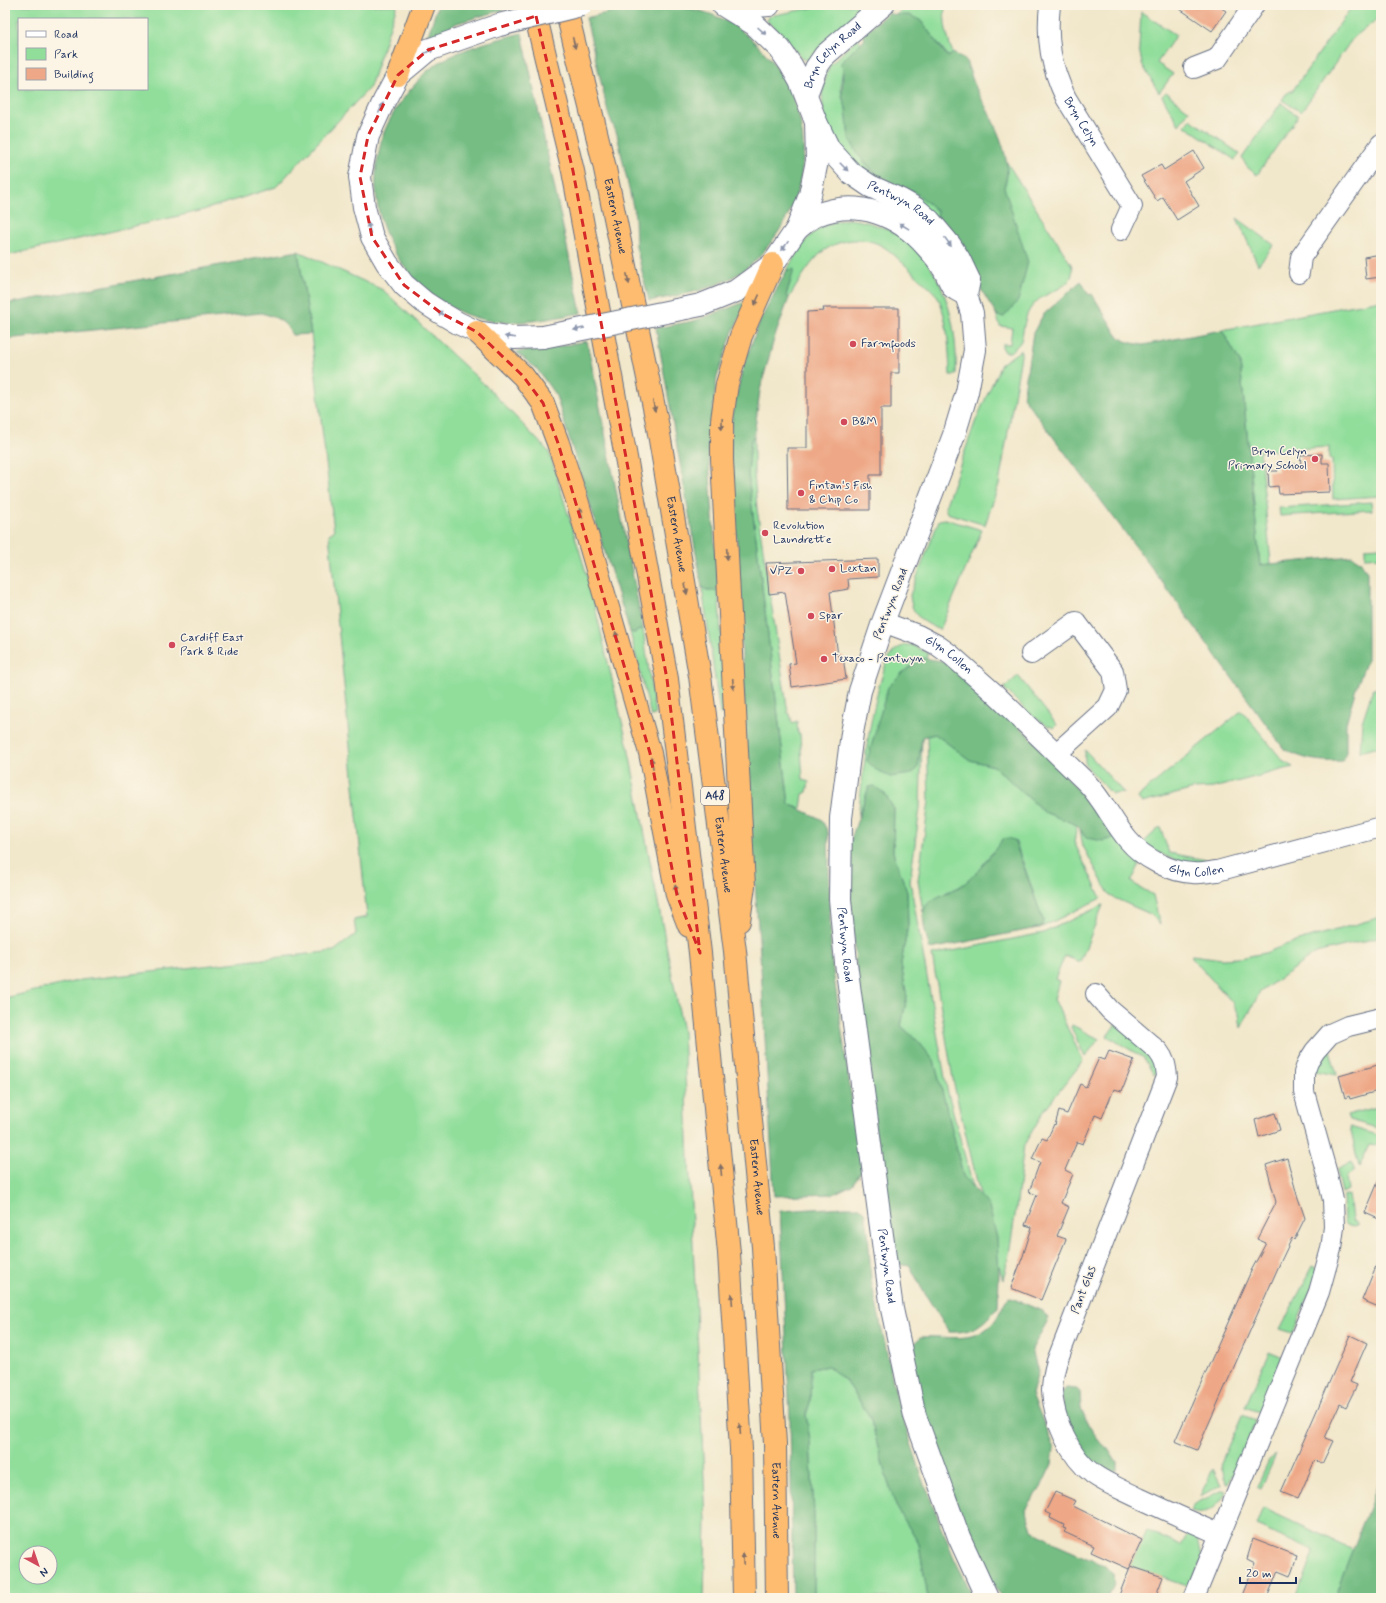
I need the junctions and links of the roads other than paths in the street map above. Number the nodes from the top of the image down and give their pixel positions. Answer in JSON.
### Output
{"nodes":[{"id":1,"x":424,"y":5,"type":"edge"},
{"id":2,"x":533,"y":5,"type":"edge"},
{"id":3,"x":565,"y":5,"type":"edge"},
{"id":4,"x":581,"y":5,"type":"edge"},
{"id":5,"x":769,"y":5,"type":"edge"},
{"id":6,"x":883,"y":5,"type":"edge"},
{"id":7,"x":1050,"y":5,"type":"edge"},
{"id":8,"x":1254,"y":5,"type":"edge"},
{"id":9,"x":727,"y":7,"type":"edge"},
{"id":10,"x":1194,"y":68,"type":"dead end"},
{"id":11,"x":398,"y":75,"type":"junction"},
{"id":12,"x":806,"y":95,"type":"junction"},
{"id":13,"x":816,"y":122,"type":"junction"},
{"id":14,"x":1381,"y":144,"type":"edge"},
{"id":15,"x":797,"y":229,"type":"junction"},
{"id":16,"x":1121,"y":230,"type":"dead end"},
{"id":17,"x":773,"y":264,"type":"junction"},
{"id":18,"x":1299,"y":273,"type":"dead end"},
{"id":19,"x":966,"y":295,"type":"junction"},
{"id":20,"x":477,"y":332,"type":"junction"},
{"id":21,"x":883,"y":622,"type":"junction"},
{"id":22,"x":1031,"y":654,"type":"dead end"},
{"id":23,"x":1057,"y":753,"type":"junction"},
{"id":24,"x":1381,"y":827,"type":"edge"},
{"id":25,"x":735,"y":950,"type":"junction"},
{"id":26,"x":700,"y":953,"type":"junction"},
{"id":27,"x":1096,"y":994,"type":"dead end"},
{"id":28,"x":1381,"y":1018,"type":"edge"},
{"id":29,"x":1219,"y":1534,"type":"junction"},
{"id":30,"x":744,"y":1598,"type":"edge"},
{"id":31,"x":777,"y":1598,"type":"edge"},
{"id":32,"x":987,"y":1598,"type":"edge"},
{"id":33,"x":1194,"y":1598,"type":"edge"}],
"edges":[{"from":1,"to":11,"type":"highway"},
{"from":2,"to":26,"type":"highway"},
{"from":3,"to":25,"type":"highway","name":"Eastern Avenue","number":"A48","one_way":true},
{"from":11,"to":4,"type":"street","one_way":true,"bridge":true},
{"from":5,"to":9,"type":"street"},
{"from":6,"to":12,"type":"street","name":"Bryn Celyn Road"},
{"from":7,"to":16,"type":"street","name":"Bryn Celyn"},
{"from":8,"to":10,"type":"street"},
{"from":9,"to":12,"type":"street","one_way":true},
{"from":20,"to":11,"type":"street","one_way":true},
{"from":12,"to":13,"type":"street"},
{"from":13,"to":15,"type":"street"},
{"from":13,"to":19,"type":"street","name":"Pentwyn Road","one_way":true},
{"from":14,"to":18,"type":"street"},
{"from":15,"to":17,"type":"street","one_way":true},
{"from":19,"to":15,"type":"street","name":"Pentwyn Road","one_way":true},
{"from":17,"to":20,"type":"street","one_way":true,"bridge":true},
{"from":17,"to":25,"type":"highway","one_way":true},
{"from":19,"to":21,"type":"street","name":"Pentwyn Road"},
{"from":26,"to":20,"type":"highway","one_way":true},
{"from":21,"to":23,"type":"street","name":"Glyn Collen"},
{"from":21,"to":32,"type":"street","name":"Pentwyn Road"},
{"from":22,"to":23,"type":"street"},
{"from":23,"to":24,"type":"street","name":"Glyn Collen"},
{"from":25,"to":31,"type":"highway","name":"Eastern Avenue","number":"A48"},
{"from":30,"to":26,"type":"highway","one_way":true},
{"from":27,"to":29,"type":"street","name":"Pant Glas"},
{"from":28,"to":29,"type":"street"},
{"from":29,"to":33,"type":"street"}]}
